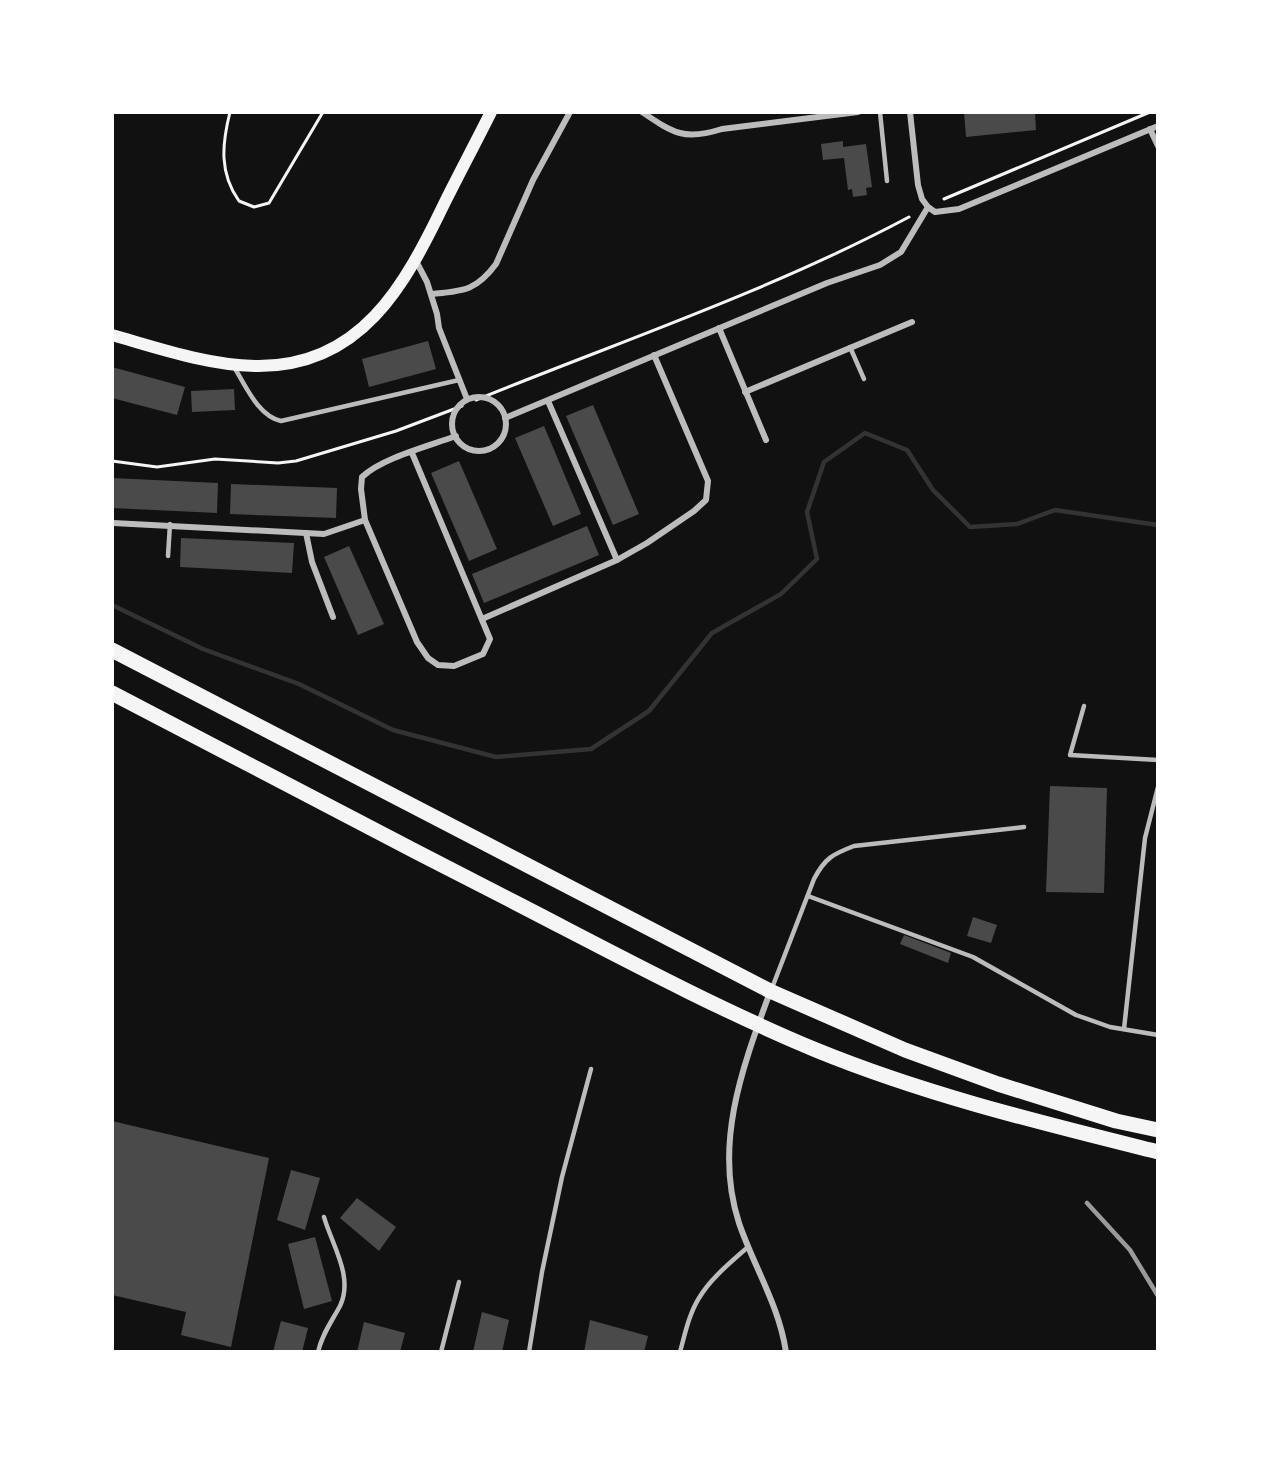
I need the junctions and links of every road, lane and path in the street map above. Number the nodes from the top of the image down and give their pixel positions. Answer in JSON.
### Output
{"nodes":[{"id":1,"x":230,"y":112,"type":"edge"},
{"id":2,"x":323,"y":112,"type":"edge"},
{"id":3,"x":491,"y":112,"type":"edge"},
{"id":4,"x":570,"y":112,"type":"edge"},
{"id":5,"x":642,"y":112,"type":"edge"},
{"id":6,"x":858,"y":112,"type":"edge"},
{"id":7,"x":879,"y":112,"type":"edge"},
{"id":8,"x":910,"y":112,"type":"edge"},
{"id":9,"x":1150,"y":112,"type":"edge"},
{"id":10,"x":1158,"y":126,"type":"edge"},
{"id":11,"x":1150,"y":129,"type":"junction"},
{"id":12,"x":1158,"y":146,"type":"edge"},
{"id":13,"x":887,"y":181,"type":"dead end"},
{"id":14,"x":946,"y":198,"type":"dead end"},
{"id":15,"x":928,"y":207,"type":"junction"},
{"id":16,"x":911,"y":216,"type":"dead end"},
{"id":17,"x":416,"y":261,"type":"junction"},
{"id":18,"x":432,"y":294,"type":"junction"},
{"id":19,"x":912,"y":321,"type":"dead end"},
{"id":20,"x":719,"y":328,"type":"junction"},
{"id":21,"x":112,"y":335,"type":"edge"},
{"id":22,"x":850,"y":347,"type":"junction"},
{"id":23,"x":654,"y":356,"type":"junction"},
{"id":24,"x":232,"y":364,"type":"junction"},
{"id":25,"x":864,"y":379,"type":"dead end"},
{"id":26,"x":459,"y":380,"type":"junction"},
{"id":27,"x":745,"y":392,"type":"junction"},
{"id":28,"x":490,"y":395,"type":"dead end"},
{"id":29,"x":467,"y":399,"type":"junction"},
{"id":30,"x":548,"y":401,"type":"junction"},
{"id":31,"x":451,"y":411,"type":"dead end"},
{"id":32,"x":505,"y":418,"type":"junction"},
{"id":33,"x":456,"y":436,"type":"junction"},
{"id":34,"x":766,"y":440,"type":"dead end"},
{"id":35,"x":412,"y":453,"type":"junction"},
{"id":36,"x":112,"y":461,"type":"edge"},
{"id":37,"x":365,"y":520,"type":"junction"},
{"id":38,"x":113,"y":523,"type":"edge"},
{"id":39,"x":170,"y":524,"type":"junction"},
{"id":40,"x":306,"y":533,"type":"junction"},
{"id":41,"x":168,"y":556,"type":"dead end"},
{"id":42,"x":617,"y":560,"type":"junction"},
{"id":43,"x":333,"y":616,"type":"dead end"},
{"id":44,"x":482,"y":619,"type":"junction"},
{"id":45,"x":112,"y":650,"type":"edge"},
{"id":46,"x":112,"y":693,"type":"edge"},
{"id":47,"x":1084,"y":706,"type":"dead end"},
{"id":48,"x":1158,"y":760,"type":"edge"},
{"id":49,"x":1158,"y":787,"type":"edge"},
{"id":50,"x":1024,"y":827,"type":"dead end"},
{"id":51,"x":808,"y":896,"type":"junction"},
{"id":52,"x":770,"y":991,"type":"junction"},
{"id":53,"x":758,"y":1024,"type":"junction"},
{"id":54,"x":1124,"y":1029,"type":"junction"},
{"id":55,"x":1158,"y":1035,"type":"edge"},
{"id":56,"x":591,"y":1069,"type":"dead end"},
{"id":57,"x":1158,"y":1130,"type":"edge"},
{"id":58,"x":1158,"y":1152,"type":"edge"},
{"id":59,"x":324,"y":1217,"type":"dead end"},
{"id":60,"x":748,"y":1247,"type":"junction"},
{"id":61,"x":459,"y":1282,"type":"dead end"},
{"id":62,"x":318,"y":1352,"type":"edge"},
{"id":63,"x":441,"y":1352,"type":"edge"},
{"id":64,"x":529,"y":1352,"type":"edge"},
{"id":65,"x":680,"y":1352,"type":"edge"},
{"id":66,"x":786,"y":1352,"type":"edge"}],
"edges":[{"from":1,"to":2,"type":"path"},
{"from":3,"to":17,"type":"main road"},
{"from":4,"to":18,"type":"street"},
{"from":5,"to":6,"type":"street"},
{"from":7,"to":13,"type":"lane"},
{"from":8,"to":15,"type":"street"},
{"from":9,"to":14,"type":"path"},
{"from":10,"to":11,"type":"street"},
{"from":11,"to":12,"type":"street"},
{"from":11,"to":15,"type":"street"},
{"from":15,"to":20,"type":"street"},
{"from":16,"to":28,"type":"path"},
{"from":17,"to":18,"type":"street"},
{"from":17,"to":24,"type":"main road"},
{"from":18,"to":26,"type":"street"},
{"from":19,"to":22,"type":"street"},
{"from":20,"to":23,"type":"street"},
{"from":20,"to":27,"type":"street"},
{"from":21,"to":24,"type":"main road"},
{"from":22,"to":25,"type":"lane"},
{"from":22,"to":27,"type":"street"},
{"from":23,"to":30,"type":"street"},
{"from":23,"to":42,"type":"street"},
{"from":24,"to":26,"type":"lane"},
{"from":26,"to":29,"type":"street"},
{"from":27,"to":34,"type":"street"},
{"from":29,"to":32,"type":"street"},
{"from":29,"to":33,"type":"street"},
{"from":30,"to":32,"type":"street"},
{"from":30,"to":42,"type":"street"},
{"from":31,"to":36,"type":"path"},
{"from":32,"to":33,"type":"street"},
{"from":33,"to":35,"type":"street"},
{"from":35,"to":37,"type":"street"},
{"from":35,"to":44,"type":"street"},
{"from":37,"to":40,"type":"street"},
{"from":37,"to":44,"type":"street"},
{"from":38,"to":39,"type":"street"},
{"from":39,"to":40,"type":"street"},
{"from":39,"to":41,"type":"lane"},
{"from":40,"to":43,"type":"street"},
{"from":42,"to":44,"type":"street"},
{"from":45,"to":52,"type":"highway"},
{"from":46,"to":53,"type":"highway"},
{"from":47,"to":48,"type":"lane"},
{"from":49,"to":54,"type":"lane"},
{"from":50,"to":51,"type":"lane"},
{"from":51,"to":52,"type":"lane"},
{"from":51,"to":54,"type":"lane"},
{"from":52,"to":53,"type":"street"},
{"from":52,"to":57,"type":"highway"},
{"from":53,"to":58,"type":"highway"},
{"from":53,"to":60,"type":"street"},
{"from":54,"to":55,"type":"lane"},
{"from":56,"to":64,"type":"lane"},
{"from":59,"to":62,"type":"lane"},
{"from":60,"to":65,"type":"lane"},
{"from":60,"to":66,"type":"street"},
{"from":61,"to":63,"type":"lane"}]}
